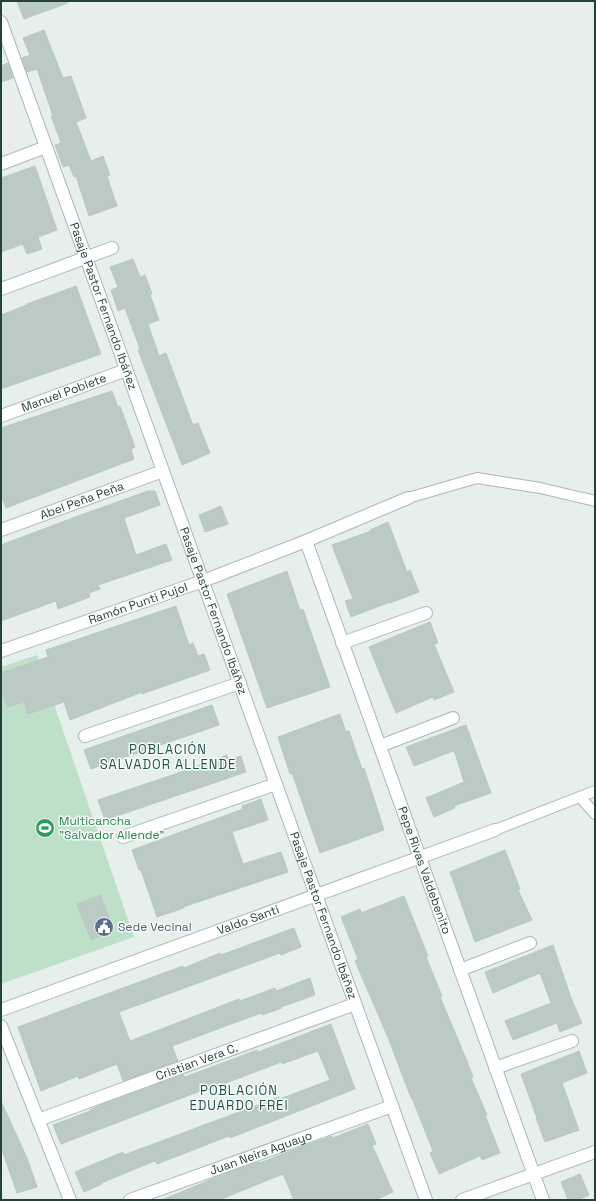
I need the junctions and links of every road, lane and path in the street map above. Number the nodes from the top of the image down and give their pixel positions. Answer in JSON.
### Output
{"nodes":[{"id":1,"x":1,"y":22,"type":"edge"},
{"id":2,"x":5,"y":46,"type":"edge"},
{"id":3,"x":46,"y":147,"type":"junction"},
{"id":4,"x":1,"y":164,"type":"edge"},
{"id":5,"x":112,"y":248,"type":"dead end"},
{"id":6,"x":86,"y":257,"type":"junction"},
{"id":7,"x":1,"y":289,"type":"edge"},
{"id":8,"x":126,"y":370,"type":"junction"},
{"id":9,"x":1,"y":416,"type":"edge"},
{"id":10,"x":163,"y":471,"type":"junction"},
{"id":11,"x":408,"y":498,"type":"joint"},
{"id":12,"x":595,"y":501,"type":"edge"},
{"id":13,"x":1,"y":530,"type":"edge"},
{"id":14,"x":306,"y":541,"type":"junction"},
{"id":15,"x":203,"y":581,"type":"junction"},
{"id":16,"x":426,"y":613,"type":"dead end"},
{"id":17,"x":342,"y":642,"type":"junction"},
{"id":18,"x":1,"y":651,"type":"edge"},
{"id":19,"x":240,"y":683,"type":"junction"},
{"id":20,"x":453,"y":718,"type":"dead end"},
{"id":21,"x":85,"y":736,"type":"dead end"},
{"id":22,"x":380,"y":746,"type":"junction"},
{"id":23,"x":276,"y":784,"type":"junction"},
{"id":24,"x":595,"y":791,"type":"edge"},
{"id":25,"x":580,"y":797,"type":"junction"},
{"id":26,"x":595,"y":814,"type":"edge"},
{"id":27,"x":495,"y":830,"type":"joint"},
{"id":28,"x":123,"y":837,"type":"dead end"},
{"id":29,"x":420,"y":858,"type":"junction"},
{"id":30,"x":316,"y":895,"type":"junction"},
{"id":31,"x":530,"y":943,"type":"dead end"},
{"id":32,"x":460,"y":970,"type":"junction"},
{"id":33,"x":356,"y":1004,"type":"junction"},
{"id":34,"x":1,"y":1010,"type":"edge"},
{"id":35,"x":1,"y":1026,"type":"edge"},
{"id":36,"x":572,"y":1041,"type":"dead end"},
{"id":37,"x":495,"y":1068,"type":"junction"},
{"id":38,"x":392,"y":1106,"type":"junction"},
{"id":39,"x":38,"y":1120,"type":"junction"},
{"id":40,"x":595,"y":1152,"type":"edge"},
{"id":41,"x":533,"y":1174,"type":"junction"},
{"id":42,"x":70,"y":1200,"type":"edge"},
{"id":43,"x":130,"y":1200,"type":"edge"},
{"id":44,"x":426,"y":1200,"type":"edge"},
{"id":45,"x":462,"y":1200,"type":"edge"},
{"id":46,"x":543,"y":1200,"type":"edge"}],
"edges":[{"from":1,"to":2,"type":"street","name":"Pasaje Pastor Fernando Ibáñez"},
{"from":2,"to":3,"type":"street","name":"Pasaje Pastor Fernando Ibáñez"},
{"from":3,"to":4,"type":"street"},
{"from":3,"to":6,"type":"street","name":"Pasaje Pastor Fernando Ibáñez"},
{"from":5,"to":6,"type":"street"},
{"from":6,"to":7,"type":"street"},
{"from":6,"to":8,"type":"street","name":"Pasaje Pastor Fernando Ibáñez"},
{"from":8,"to":9,"type":"street","name":"Manuel Poblete"},
{"from":8,"to":10,"type":"street","name":"Pasaje Pastor Fernando Ibáñez"},
{"from":10,"to":13,"type":"street","name":"Abel Peña Peña"},
{"from":10,"to":15,"type":"street","name":"Pasaje Pastor Fernando Ibáñez"},
{"from":11,"to":12,"type":"lane"},
{"from":11,"to":14,"type":"street","name":"Ramón Punti Pujol"},
{"from":14,"to":15,"type":"street","name":"Ramón Punti Pujol"},
{"from":14,"to":17,"type":"street","name":"Pepe Rivas Valdebenito"},
{"from":15,"to":18,"type":"street","name":"Ramón Punti Pujol"},
{"from":15,"to":19,"type":"street","name":"Pasaje Pastor Fernando Ibáñez"},
{"from":16,"to":17,"type":"street"},
{"from":17,"to":22,"type":"street","name":"Pepe Rivas Valdebenito"},
{"from":19,"to":21,"type":"street"},
{"from":19,"to":23,"type":"street","name":"Pasaje Pastor Fernando Ibáñez"},
{"from":20,"to":22,"type":"street"},
{"from":22,"to":29,"type":"street","name":"Pepe Rivas Valdebenito"},
{"from":23,"to":28,"type":"street"},
{"from":23,"to":30,"type":"street","name":"Pasaje Pastor Fernando Ibáñez"},
{"from":24,"to":25,"type":"lane"},
{"from":25,"to":26,"type":"lane"},
{"from":25,"to":27,"type":"lane"},
{"from":27,"to":29,"type":"street","name":"Valdo Santi"},
{"from":29,"to":30,"type":"street","name":"Valdo Santi"},
{"from":29,"to":32,"type":"street","name":"Pepe Rivas Valdebenito"},
{"from":30,"to":33,"type":"street","name":"Pasaje Pastor Fernando Ibáñez"},
{"from":30,"to":34,"type":"street","name":"Valdo Santi"},
{"from":31,"to":32,"type":"street"},
{"from":32,"to":37,"type":"street","name":"Pepe Rivas Valdebenito"},
{"from":33,"to":38,"type":"street","name":"Pasaje Pastor Fernando Ibáñez"},
{"from":33,"to":39,"type":"street","name":"Cristian Vera C."},
{"from":35,"to":39,"type":"street"},
{"from":36,"to":37,"type":"street"},
{"from":37,"to":41,"type":"street","name":"Pepe Rivas Valdebenito"},
{"from":38,"to":43,"type":"street","name":"Juan Neira Aguayo"},
{"from":38,"to":44,"type":"street","name":"Pasaje Pastor Fernando Ibáñez"},
{"from":39,"to":42,"type":"street"},
{"from":40,"to":41,"type":"street"},
{"from":41,"to":45,"type":"street"},
{"from":41,"to":46,"type":"street","name":"Pepe Rivas Valdebenito"}]}
